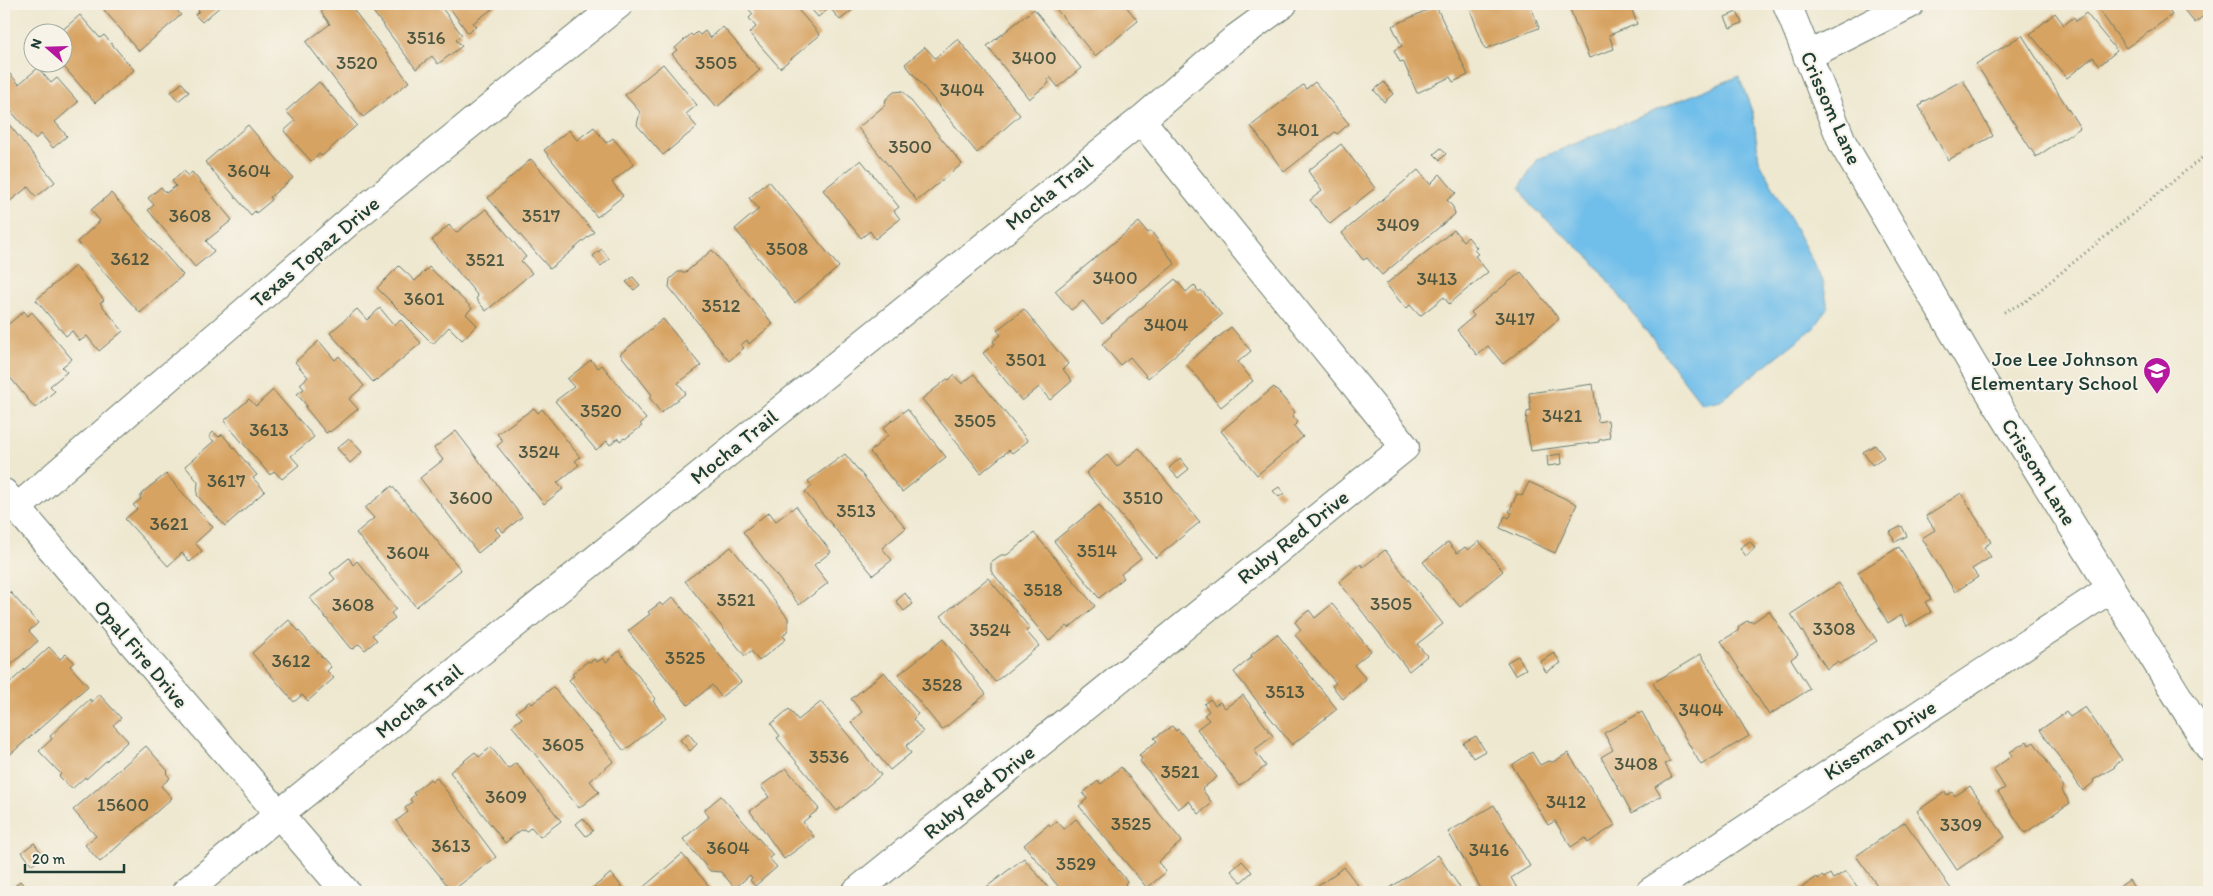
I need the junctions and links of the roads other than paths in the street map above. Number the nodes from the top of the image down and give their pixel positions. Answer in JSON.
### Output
{"nodes":[{"id":1,"x":619,"y":4,"type":"edge"},
{"id":2,"x":1283,"y":4,"type":"edge"},
{"id":3,"x":1787,"y":4,"type":"edge"},
{"id":4,"x":1910,"y":4,"type":"edge"},
{"id":5,"x":1807,"y":56,"type":"junction"},
{"id":6,"x":1141,"y":120,"type":"junction"},
{"id":7,"x":10,"y":501,"type":"edge"},
{"id":8,"x":2110,"y":589,"type":"junction"},
{"id":9,"x":2209,"y":747,"type":"edge"},
{"id":10,"x":278,"y":815,"type":"junction"},
{"id":11,"x":186,"y":892,"type":"edge"},
{"id":12,"x":346,"y":892,"type":"edge"},
{"id":13,"x":856,"y":892,"type":"edge"},
{"id":14,"x":1650,"y":892,"type":"edge"}],
"edges":[{"from":1,"to":7,"type":"street","name":"Texas Topaz Drive"},
{"from":2,"to":6,"type":"street","name":"Mocha Trail"},
{"from":3,"to":5,"type":"street","name":"Crissom Lane"},
{"from":4,"to":5,"type":"street"},
{"from":5,"to":8,"type":"street","name":"Crissom Lane"},
{"from":6,"to":10,"type":"street","name":"Mocha Trail"},
{"from":6,"to":13,"type":"street","name":"Ruby Red Drive"},
{"from":7,"to":10,"type":"street","name":"Opal Fire Drive"},
{"from":8,"to":9,"type":"street","name":"Crissom Lane"},
{"from":8,"to":14,"type":"street","name":"Kissman Drive"},
{"from":10,"to":11,"type":"street","name":"Mocha Trail"},
{"from":10,"to":12,"type":"street"}]}
